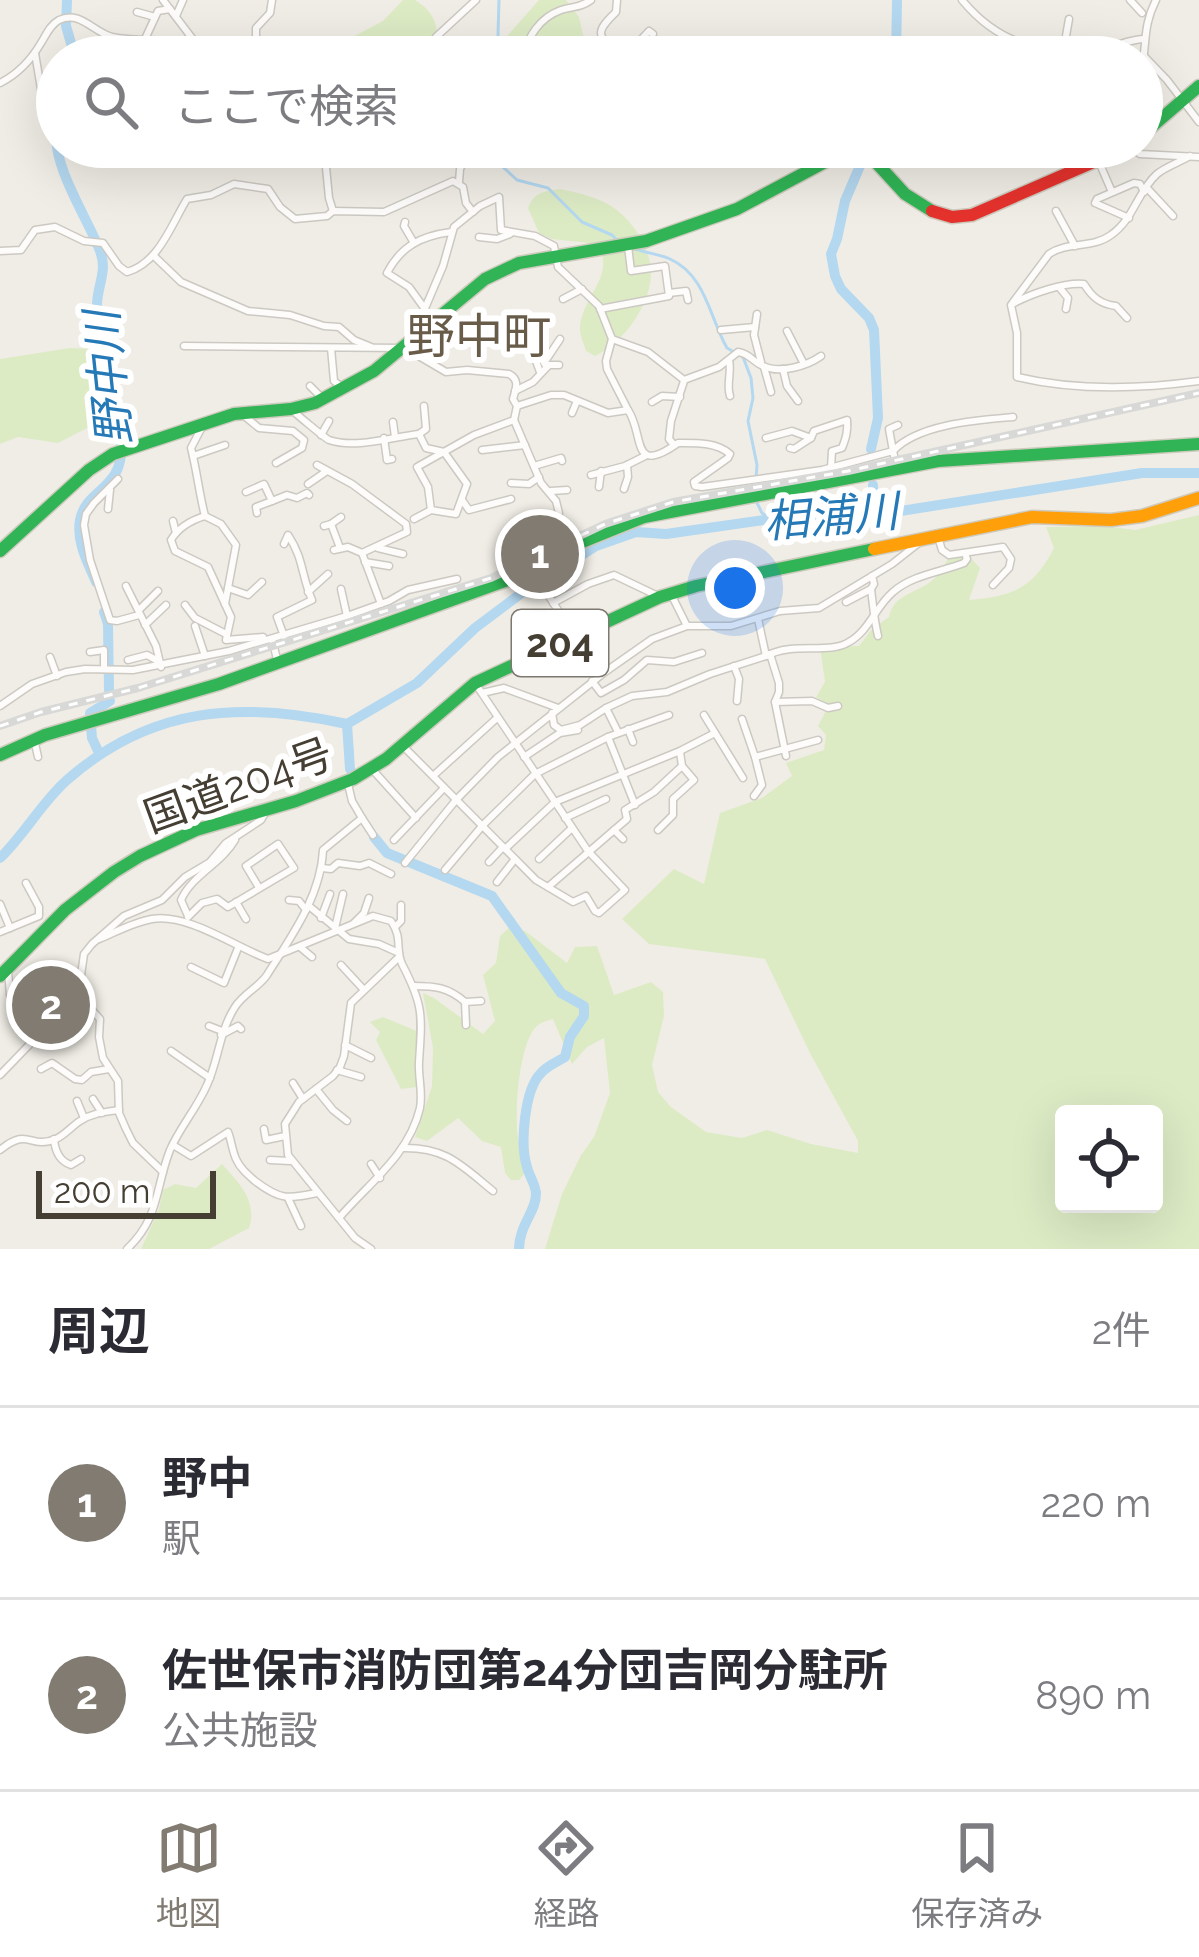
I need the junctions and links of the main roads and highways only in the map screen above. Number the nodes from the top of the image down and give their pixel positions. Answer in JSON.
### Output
{"nodes":[{"id":1,"x":1199,"y":86,"type":"edge"},
{"id":2,"x":1163,"y":118,"type":"edge"},
{"id":3,"x":810,"y":168,"type":"edge"},
{"id":4,"x":881,"y":168,"type":"edge"},
{"id":5,"x":1085,"y":168,"type":"edge"},
{"id":6,"x":1199,"y":444,"type":"edge"},
{"id":7,"x":1196,"y":502,"type":"edge"},
{"id":8,"x":0,"y":551,"type":"edge"},
{"id":9,"x":0,"y":755,"type":"edge"},
{"id":10,"x":5,"y":966,"type":"edge"}],
"edges":[{"from":1,"to":2,"type":"main road"},
{"from":3,"to":8,"type":"main road"},
{"from":4,"to":5,"type":"main road"},
{"from":6,"to":9,"type":"main road"},
{"from":7,"to":10,"type":"main road","name":"国道204号","number":"204"}]}
